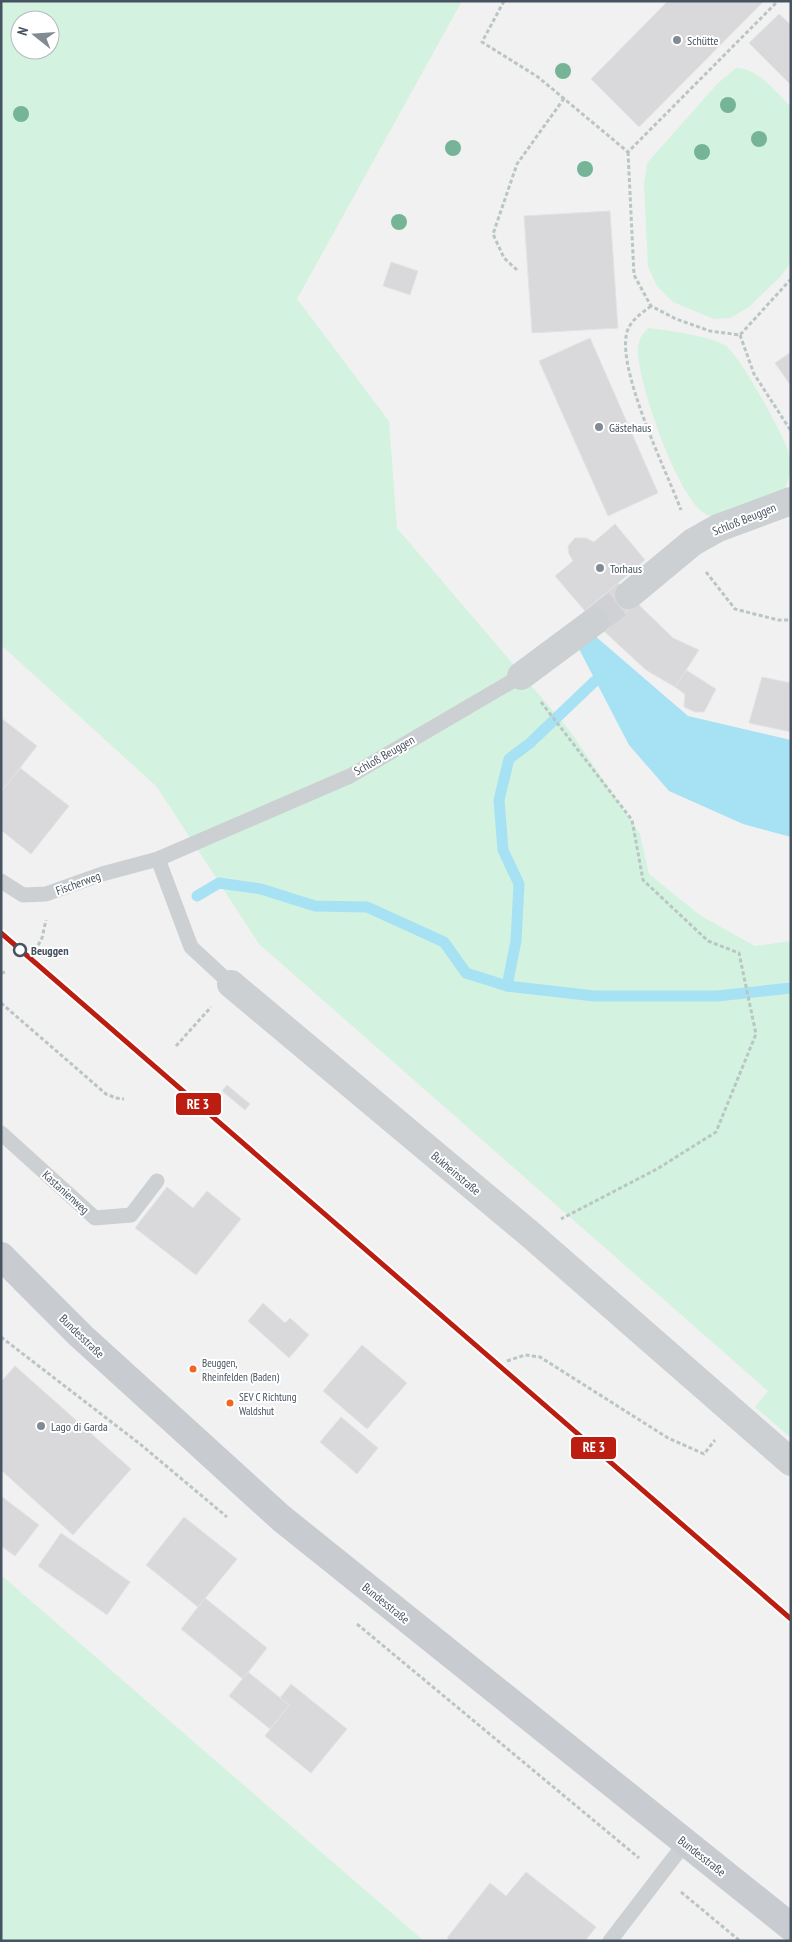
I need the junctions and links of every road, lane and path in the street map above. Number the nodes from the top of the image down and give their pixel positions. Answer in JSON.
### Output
{"nodes":[{"id":1,"x":504,"y":1,"type":"edge"},
{"id":2,"x":778,"y":1,"type":"edge"},
{"id":3,"x":565,"y":97,"type":"junction"},
{"id":4,"x":628,"y":152,"type":"junction"},
{"id":5,"x":517,"y":270,"type":"dead end"},
{"id":6,"x":791,"y":279,"type":"edge"},
{"id":7,"x":651,"y":306,"type":"junction"},
{"id":8,"x":740,"y":335,"type":"junction"},
{"id":9,"x":791,"y":431,"type":"edge"},
{"id":10,"x":791,"y":501,"type":"edge"},
{"id":11,"x":692,"y":542,"type":"junction"},
{"id":12,"x":629,"y":595,"type":"tunnel mouth"},
{"id":13,"x":791,"y":620,"type":"edge"},
{"id":14,"x":595,"y":622,"type":"tunnel mouth"},
{"id":15,"x":521,"y":676,"type":"junction"},
{"id":16,"x":158,"y":859,"type":"junction"},
{"id":17,"x":1,"y":881,"type":"edge"},
{"id":18,"x":46,"y":919,"type":"dead end"},
{"id":19,"x":35,"y":950,"type":"dead end"},
{"id":20,"x":231,"y":984,"type":"junction"},
{"id":21,"x":1,"y":1003,"type":"edge"},
{"id":22,"x":176,"y":1046,"type":"dead end"},
{"id":23,"x":124,"y":1099,"type":"dead end"},
{"id":24,"x":1,"y":1133,"type":"edge"},
{"id":25,"x":157,"y":1181,"type":"dead end"},
{"id":26,"x":531,"y":1235,"type":"junction"},
{"id":27,"x":1,"y":1256,"type":"edge"},
{"id":28,"x":1,"y":1338,"type":"edge"},
{"id":29,"x":507,"y":1361,"type":"dead end"},
{"id":30,"x":737,"y":1415,"type":"junction"},
{"id":31,"x":791,"y":1462,"type":"edge"},
{"id":32,"x":232,"y":1520,"type":"dead end"},
{"id":33,"x":354,"y":1622,"type":"dead end"},
{"id":34,"x":685,"y":1843,"type":"junction"},
{"id":35,"x":660,"y":1876,"type":"junction"},
{"id":36,"x":791,"y":1927,"type":"edge"},
{"id":37,"x":610,"y":1941,"type":"edge"},
{"id":38,"x":740,"y":1941,"type":"edge"}],
"edges":[{"from":1,"to":3,"type":"path"},
{"from":2,"to":4,"type":"path"},
{"from":3,"to":4,"type":"path"},
{"from":3,"to":5,"type":"path"},
{"from":4,"to":7,"type":"path"},
{"from":6,"to":8,"type":"path"},
{"from":7,"to":8,"type":"path"},
{"from":7,"to":11,"type":"path"},
{"from":8,"to":9,"type":"path"},
{"from":10,"to":11,"type":"street","name":"Schloß Beuggen"},
{"from":11,"to":12,"type":"street","name":"Schloß Beuggen"},
{"from":11,"to":13,"type":"path"},
{"from":14,"to":15,"type":"street","name":"Schloß Beuggen"},
{"from":15,"to":16,"type":"lane","name":"Schloß Beuggen"},
{"from":15,"to":26,"type":"path"},
{"from":16,"to":17,"type":"lane","name":"Fischerweg"},
{"from":16,"to":20,"type":"lane","name":"Bukheinstraße"},
{"from":18,"to":19,"type":"path"},
{"from":20,"to":22,"type":"path"},
{"from":20,"to":26,"type":"street","name":"Bukheinstraße"},
{"from":21,"to":23,"type":"path"},
{"from":24,"to":25,"type":"lane","name":"Kastanienweg"},
{"from":26,"to":30,"type":"street","name":"Bukheinstraße"},
{"from":27,"to":34,"type":"main road","name":"Bundesstraße"},
{"from":28,"to":32,"type":"path"},
{"from":29,"to":30,"type":"path"},
{"from":30,"to":31,"type":"street","name":"Bukheinstraße"},
{"from":33,"to":35,"type":"path"},
{"from":34,"to":35,"type":"lane"},
{"from":34,"to":36,"type":"main road","name":"Bundesstraße"},
{"from":35,"to":37,"type":"lane"},
{"from":35,"to":38,"type":"path"}]}
